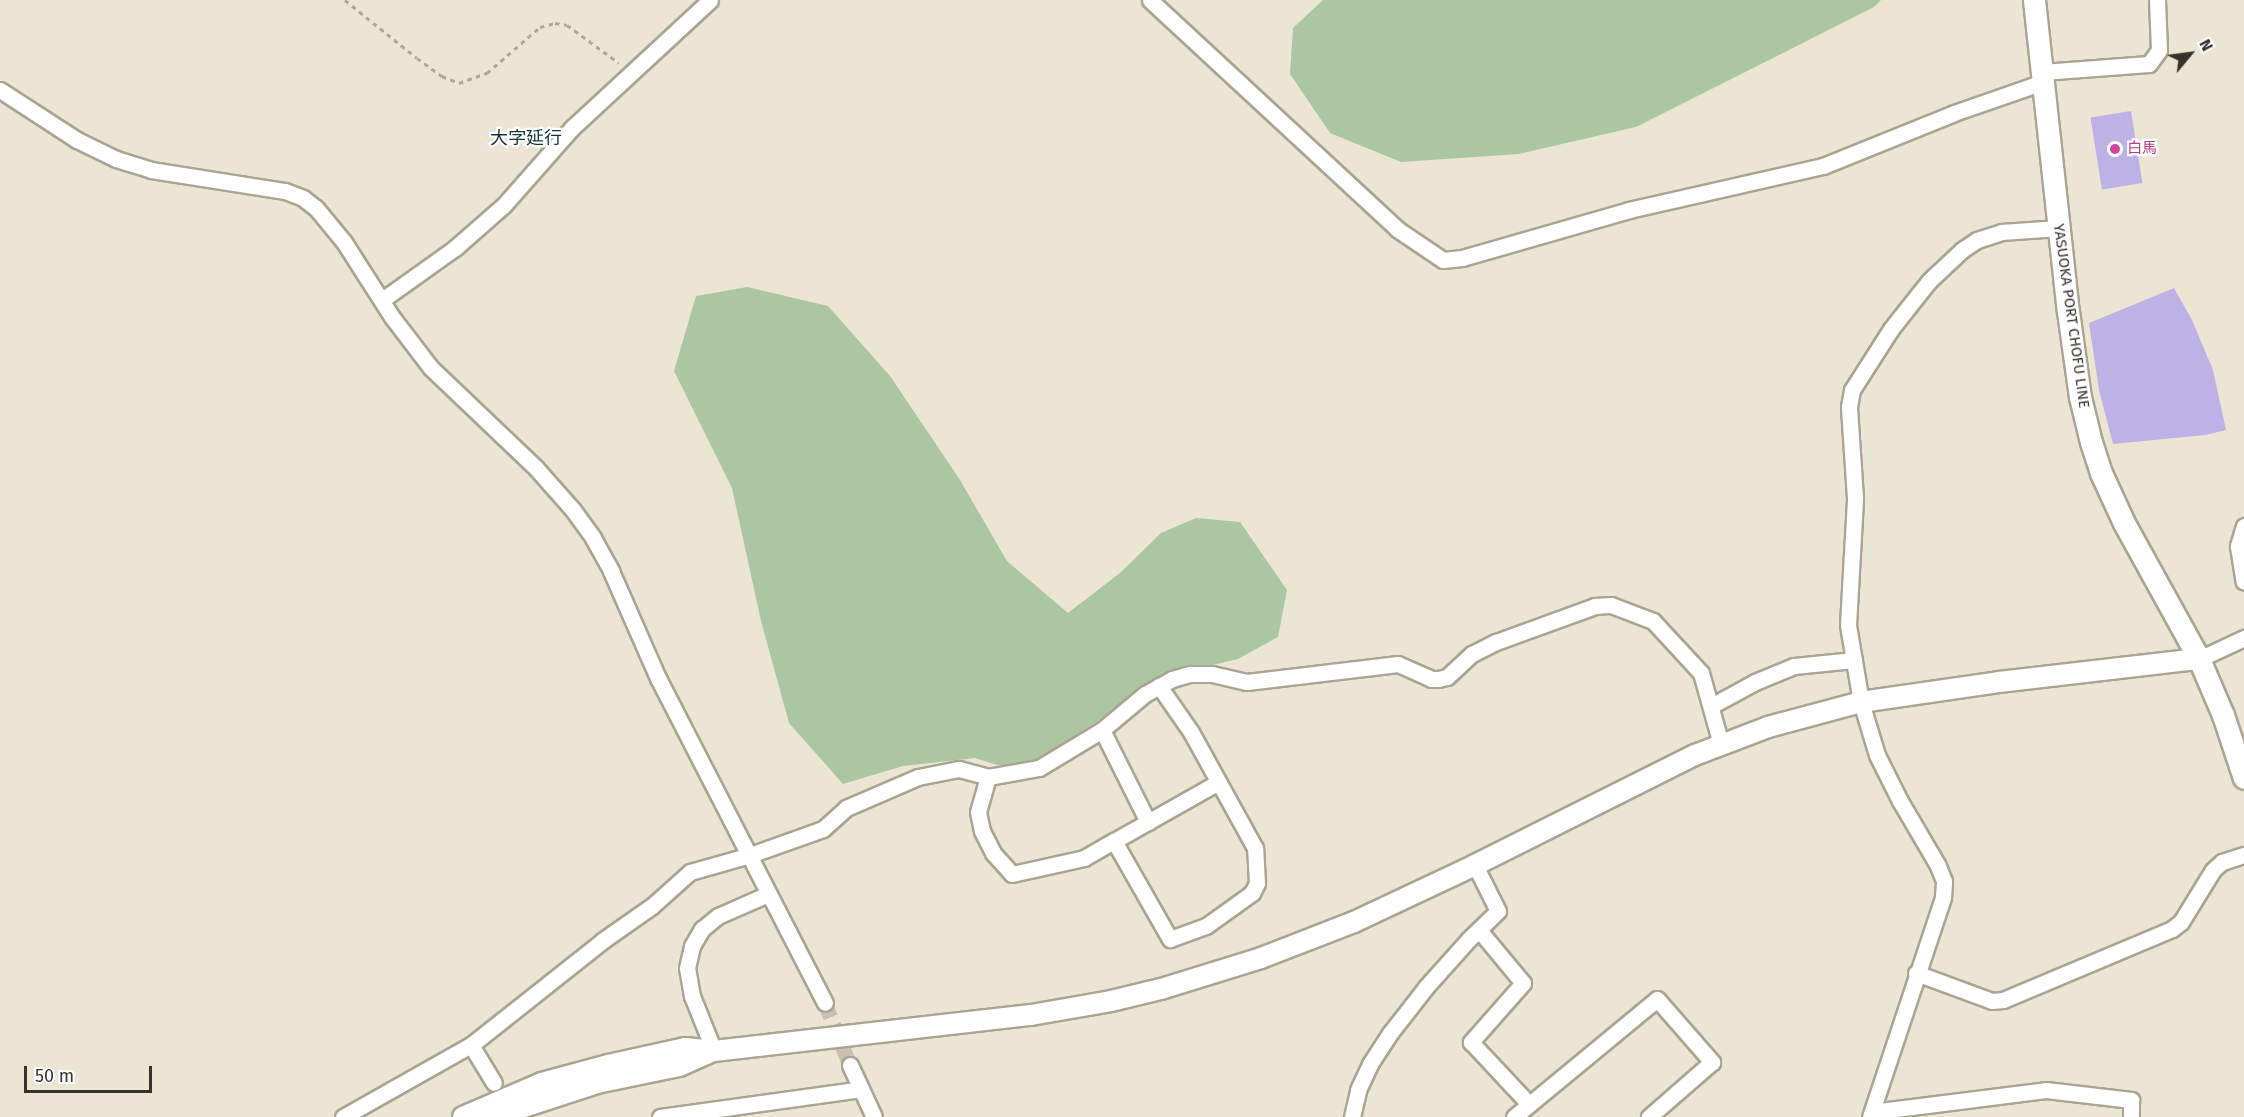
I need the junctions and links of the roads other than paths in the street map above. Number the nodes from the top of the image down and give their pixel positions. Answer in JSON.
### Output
{"nodes":[{"id":1,"x":710,"y":0,"type":"edge"},
{"id":2,"x":1150,"y":0,"type":"edge"},
{"id":3,"x":2034,"y":0,"type":"edge"},
{"id":4,"x":2157,"y":0,"type":"edge"},
{"id":5,"x":2043,"y":77,"type":"junction"},
{"id":6,"x":0,"y":90,"type":"edge"},
{"id":7,"x":2059,"y":228,"type":"junction"},
{"id":8,"x":382,"y":300,"type":"junction"},
{"id":9,"x":2244,"y":526,"type":"edge"},
{"id":10,"x":2244,"y":582,"type":"edge"},
{"id":11,"x":2244,"y":638,"type":"edge"},
{"id":12,"x":2199,"y":659,"type":"junction"},
{"id":13,"x":1854,"y":660,"type":"junction"},
{"id":14,"x":1160,"y":686,"type":"junction"},
{"id":15,"x":1861,"y":702,"type":"junction"},
{"id":16,"x":1711,"y":706,"type":"junction"},
{"id":17,"x":1102,"y":730,"type":"junction"},
{"id":18,"x":1721,"y":744,"type":"junction"},
{"id":19,"x":988,"y":777,"type":"junction"},
{"id":20,"x":2244,"y":778,"type":"edge"},
{"id":21,"x":1217,"y":783,"type":"junction"},
{"id":22,"x":1148,"y":822,"type":"junction"},
{"id":23,"x":1114,"y":841,"type":"junction"},
{"id":24,"x":750,"y":855,"type":"junction"},
{"id":25,"x":2244,"y":855,"type":"edge"},
{"id":26,"x":1475,"y":865,"type":"junction"},
{"id":27,"x":768,"y":894,"type":"junction"},
{"id":28,"x":1479,"y":930,"type":"junction"},
{"id":29,"x":1916,"y":973,"type":"junction"},
{"id":30,"x":825,"y":1003,"type":"tunnel mouth"},
{"id":31,"x":471,"y":1045,"type":"junction"},
{"id":32,"x":714,"y":1051,"type":"junction"},
{"id":33,"x":850,"y":1065,"type":"tunnel mouth"},
{"id":34,"x":494,"y":1083,"type":"dead end"},
{"id":35,"x":861,"y":1089,"type":"junction"},
{"id":36,"x":1529,"y":1104,"type":"junction"},
{"id":37,"x":1871,"y":1114,"type":"edge"},
{"id":38,"x":2131,"y":1115,"type":"dead end"},
{"id":39,"x":343,"y":1117,"type":"edge"},
{"id":40,"x":463,"y":1117,"type":"edge"},
{"id":41,"x":493,"y":1117,"type":"edge"},
{"id":42,"x":660,"y":1117,"type":"edge"},
{"id":43,"x":874,"y":1117,"type":"edge"},
{"id":44,"x":1352,"y":1117,"type":"edge"},
{"id":45,"x":1514,"y":1117,"type":"edge"},
{"id":46,"x":1649,"y":1117,"type":"edge"}],
"edges":[{"from":1,"to":8,"type":"street"},
{"from":2,"to":5,"type":"street"},
{"from":3,"to":5,"type":"main road","name":"YASUOKA PORT CHOFU LINE"},
{"from":4,"to":5,"type":"street"},
{"from":5,"to":7,"type":"main road","name":"YASUOKA PORT CHOFU LINE"},
{"from":6,"to":8,"type":"street"},
{"from":7,"to":12,"type":"main road","name":"YASUOKA PORT CHOFU LINE"},
{"from":7,"to":13,"type":"street"},
{"from":8,"to":24,"type":"street"},
{"from":9,"to":10,"type":"street"},
{"from":11,"to":12,"type":"street"},
{"from":12,"to":15,"type":"street"},
{"from":12,"to":20,"type":"main road","name":"YASUOKA PORT CHOFU LINE"},
{"from":13,"to":15,"type":"street"},
{"from":13,"to":16,"type":"street"},
{"from":14,"to":16,"type":"street"},
{"from":14,"to":17,"type":"street"},
{"from":14,"to":21,"type":"street"},
{"from":15,"to":18,"type":"street"},
{"from":15,"to":29,"type":"street"},
{"from":16,"to":18,"type":"street"},
{"from":17,"to":19,"type":"street"},
{"from":17,"to":22,"type":"street"},
{"from":18,"to":26,"type":"street"},
{"from":19,"to":23,"type":"street"},
{"from":19,"to":24,"type":"street"},
{"from":21,"to":22,"type":"street"},
{"from":21,"to":23,"type":"street"},
{"from":22,"to":23,"type":"street"},
{"from":24,"to":27,"type":"street"},
{"from":24,"to":31,"type":"street"},
{"from":25,"to":29,"type":"street"},
{"from":26,"to":28,"type":"street"},
{"from":26,"to":32,"type":"street"},
{"from":27,"to":30,"type":"street"},
{"from":27,"to":32,"type":"street"},
{"from":28,"to":36,"type":"street"},
{"from":28,"to":44,"type":"street"},
{"from":29,"to":37,"type":"street"},
{"from":31,"to":34,"type":"street"},
{"from":31,"to":39,"type":"street"},
{"from":32,"to":40,"type":"street"},
{"from":32,"to":41,"type":"street"},
{"from":33,"to":35,"type":"street"},
{"from":35,"to":42,"type":"street"},
{"from":35,"to":43,"type":"street"},
{"from":36,"to":45,"type":"street"},
{"from":36,"to":46,"type":"street"},
{"from":37,"to":38,"type":"street"}]}
